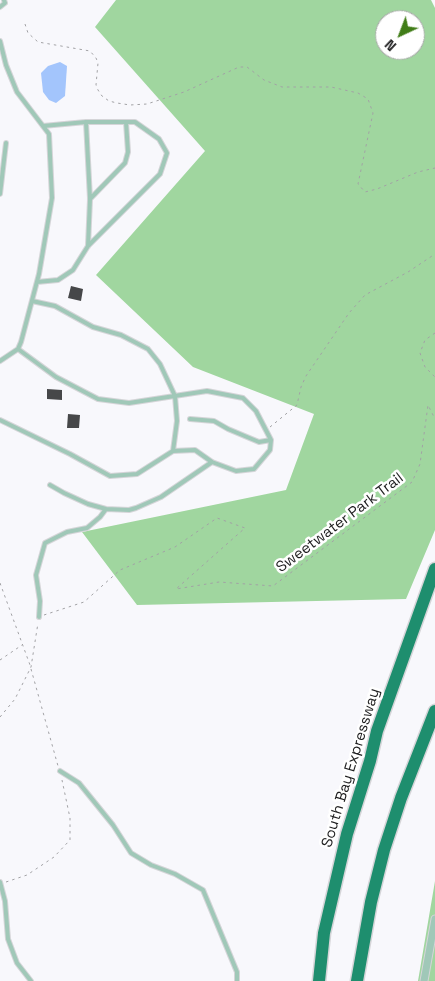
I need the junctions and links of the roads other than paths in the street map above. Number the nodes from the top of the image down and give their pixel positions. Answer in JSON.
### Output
{"nodes":[{"id":1,"x":4,"y":0,"type":"edge"},
{"id":2,"x":0,"y":7,"type":"edge"},
{"id":3,"x":0,"y":41,"type":"edge"},
{"id":4,"x":86,"y":122,"type":"junction"},
{"id":5,"x":126,"y":122,"type":"junction"},
{"id":6,"x":43,"y":126,"type":"junction"},
{"id":7,"x":6,"y":143,"type":"dead end"},
{"id":8,"x":0,"y":194,"type":"edge"},
{"id":9,"x":90,"y":199,"type":"junction"},
{"id":10,"x":88,"y":246,"type":"junction"},
{"id":11,"x":38,"y":282,"type":"junction"},
{"id":12,"x":32,"y":301,"type":"junction"},
{"id":13,"x":18,"y":349,"type":"junction"},
{"id":14,"x":0,"y":361,"type":"edge"},
{"id":15,"x":175,"y":396,"type":"junction"},
{"id":16,"x":190,"y":419,"type":"dead end"},
{"id":17,"x":0,"y":420,"type":"edge"},
{"id":18,"x":271,"y":440,"type":"junction"},
{"id":19,"x":174,"y":451,"type":"junction"},
{"id":20,"x":212,"y":462,"type":"junction"},
{"id":21,"x":50,"y":485,"type":"dead end"},
{"id":22,"x":106,"y":510,"type":"junction"},
{"id":23,"x":435,"y":569,"type":"edge"},
{"id":24,"x":39,"y":617,"type":"road end"},
{"id":25,"x":435,"y":711,"type":"edge"},
{"id":26,"x":60,"y":771,"type":"road end"},
{"id":27,"x":1,"y":883,"type":"edge"},
{"id":28,"x":435,"y":918,"type":"edge"},
{"id":29,"x":31,"y":981,"type":"edge"},
{"id":30,"x":237,"y":981,"type":"edge"},
{"id":31,"x":319,"y":981,"type":"edge"},
{"id":32,"x":357,"y":981,"type":"edge"},
{"id":33,"x":424,"y":981,"type":"edge"}],
"edges":[{"from":1,"to":2,"type":"lane"},
{"from":3,"to":6,"type":"lane"},
{"from":4,"to":5,"type":"lane"},
{"from":4,"to":6,"type":"lane"},
{"from":4,"to":9,"type":"lane"},
{"from":5,"to":9,"type":"lane"},
{"from":5,"to":10,"type":"lane"},
{"from":6,"to":11,"type":"lane"},
{"from":7,"to":8,"type":"lane"},
{"from":9,"to":10,"type":"lane"},
{"from":10,"to":11,"type":"lane"},
{"from":11,"to":12,"type":"lane"},
{"from":12,"to":13,"type":"lane"},
{"from":12,"to":15,"type":"lane"},
{"from":13,"to":14,"type":"lane"},
{"from":13,"to":15,"type":"lane"},
{"from":15,"to":18,"type":"lane"},
{"from":15,"to":19,"type":"lane"},
{"from":16,"to":18,"type":"lane"},
{"from":17,"to":19,"type":"lane"},
{"from":18,"to":20,"type":"lane"},
{"from":19,"to":20,"type":"lane"},
{"from":20,"to":22,"type":"lane"},
{"from":21,"to":22,"type":"lane"},
{"from":22,"to":24,"type":"lane"},
{"from":23,"to":31,"type":"highway","name":"South Bay Expressway"},
{"from":25,"to":32,"type":"highway"},
{"from":26,"to":30,"type":"lane"},
{"from":27,"to":29,"type":"lane"},
{"from":28,"to":33,"type":"street"}]}
